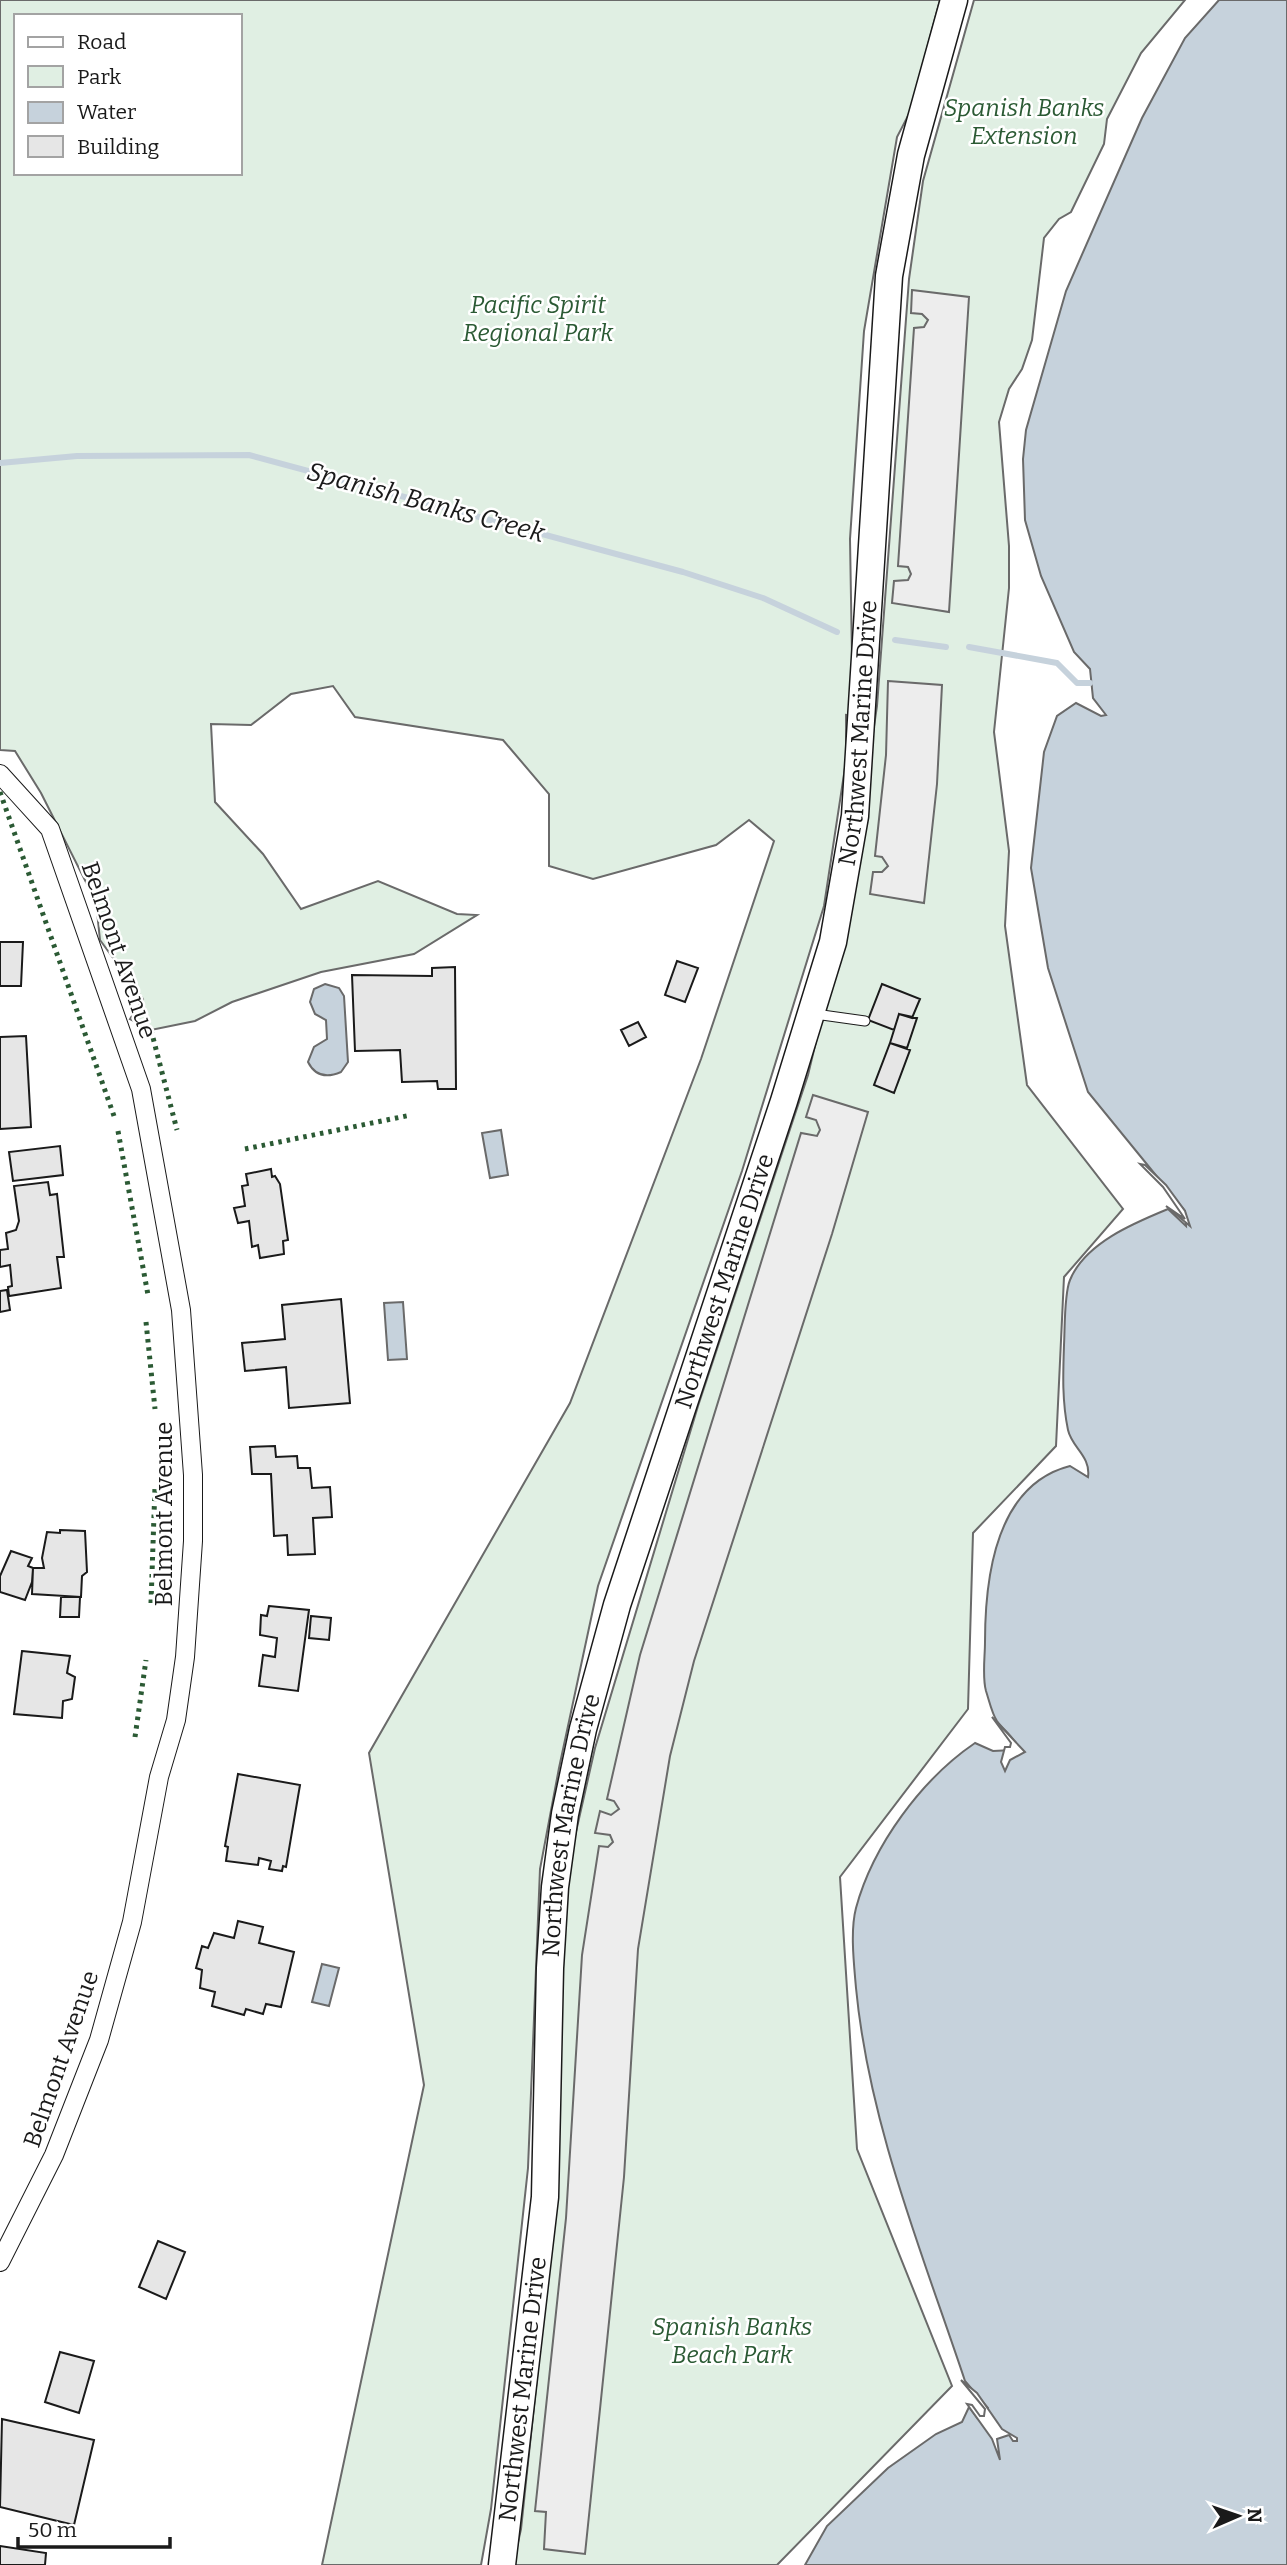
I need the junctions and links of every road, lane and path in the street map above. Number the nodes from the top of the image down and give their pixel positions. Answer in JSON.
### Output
{"nodes":[{"id":1,"x":954,"y":0,"type":"edge"},
{"id":2,"x":0,"y":774,"type":"edge"},
{"id":3,"x":813,"y":1013,"type":"junction"},
{"id":4,"x":865,"y":1021,"type":"dead end"},
{"id":5,"x":0,"y":2262,"type":"edge"},
{"id":6,"x":502,"y":2565,"type":"edge"}],
"edges":[{"from":1,"to":3,"type":"street","name":"Northwest Marine Drive"},
{"from":2,"to":5,"type":"street","name":"Belmont Avenue"},
{"from":3,"to":4,"type":"lane"},
{"from":3,"to":6,"type":"street","name":"Northwest Marine Drive"}]}
